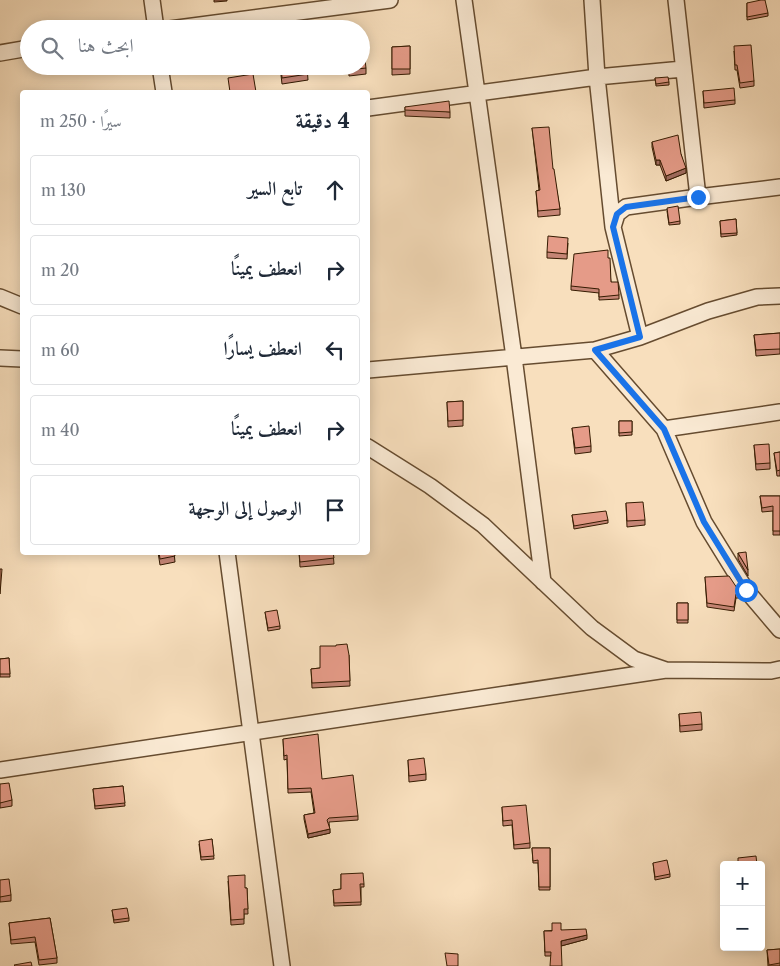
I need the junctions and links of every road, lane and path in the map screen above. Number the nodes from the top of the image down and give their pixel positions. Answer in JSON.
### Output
{"nodes":[{"id":1,"x":152,"y":0,"type":"edge"},
{"id":2,"x":390,"y":0,"type":"edge"},
{"id":3,"x":464,"y":0,"type":"edge"},
{"id":4,"x":592,"y":0,"type":"edge"},
{"id":5,"x":676,"y":0,"type":"edge"},
{"id":6,"x":155,"y":20,"type":"edge"},
{"id":7,"x":238,"y":20,"type":"edge"},
{"id":8,"x":20,"y":50,"type":"edge"},
{"id":9,"x":0,"y":53,"type":"edge"},
{"id":10,"x":683,"y":69,"type":"junction"},
{"id":11,"x":161,"y":75,"type":"edge"},
{"id":12,"x":597,"y":77,"type":"junction"},
{"id":13,"x":164,"y":90,"type":"edge"},
{"id":14,"x":477,"y":94,"type":"junction"},
{"id":15,"x":370,"y":108,"type":"edge"},
{"id":16,"x":780,"y":186,"type":"edge"},
{"id":17,"x":698,"y":197,"type":"junction"},
{"id":18,"x":613,"y":227,"type":"junction"},
{"id":19,"x":780,"y":296,"type":"edge"},
{"id":20,"x":0,"y":297,"type":"edge"},
{"id":21,"x":20,"y":305,"type":"edge"},
{"id":22,"x":640,"y":337,"type":"junction"},
{"id":23,"x":595,"y":350,"type":"junction"},
{"id":24,"x":514,"y":357,"type":"junction"},
{"id":25,"x":0,"y":358,"type":"edge"},
{"id":26,"x":20,"y":359,"type":"edge"},
{"id":27,"x":370,"y":370,"type":"edge"},
{"id":28,"x":780,"y":412,"type":"edge"},
{"id":29,"x":664,"y":429,"type":"junction"},
{"id":30,"x":370,"y":447,"type":"edge"},
{"id":31,"x":227,"y":555,"type":"edge"},
{"id":32,"x":543,"y":582,"type":"junction"},
{"id":33,"x":780,"y":630,"type":"edge"},
{"id":34,"x":780,"y":669,"type":"edge"},
{"id":35,"x":666,"y":670,"type":"junction"},
{"id":36,"x":250,"y":732,"type":"junction"},
{"id":37,"x":0,"y":770,"type":"edge"},
{"id":38,"x":282,"y":966,"type":"edge"}],
"edges":[{"from":1,"to":6,"type":"street"},
{"from":2,"to":7,"type":"street"},
{"from":3,"to":14,"type":"street"},
{"from":4,"to":12,"type":"street"},
{"from":5,"to":10,"type":"street"},
{"from":8,"to":9,"type":"street"},
{"from":10,"to":12,"type":"street"},
{"from":10,"to":17,"type":"street"},
{"from":11,"to":13,"type":"street"},
{"from":12,"to":14,"type":"street"},
{"from":12,"to":18,"type":"street"},
{"from":14,"to":15,"type":"street"},
{"from":14,"to":24,"type":"street"},
{"from":16,"to":17,"type":"street"},
{"from":17,"to":18,"type":"street"},
{"from":18,"to":22,"type":"street"},
{"from":19,"to":22,"type":"street"},
{"from":20,"to":21,"type":"street"},
{"from":22,"to":23,"type":"street"},
{"from":23,"to":24,"type":"street"},
{"from":23,"to":29,"type":"street"},
{"from":24,"to":27,"type":"street"},
{"from":24,"to":32,"type":"street"},
{"from":25,"to":26,"type":"street"},
{"from":28,"to":29,"type":"street"},
{"from":29,"to":33,"type":"street"},
{"from":30,"to":32,"type":"street"},
{"from":31,"to":36,"type":"street"},
{"from":32,"to":35,"type":"street"},
{"from":34,"to":35,"type":"street"},
{"from":35,"to":36,"type":"street"},
{"from":36,"to":37,"type":"street"},
{"from":36,"to":38,"type":"street"}]}
